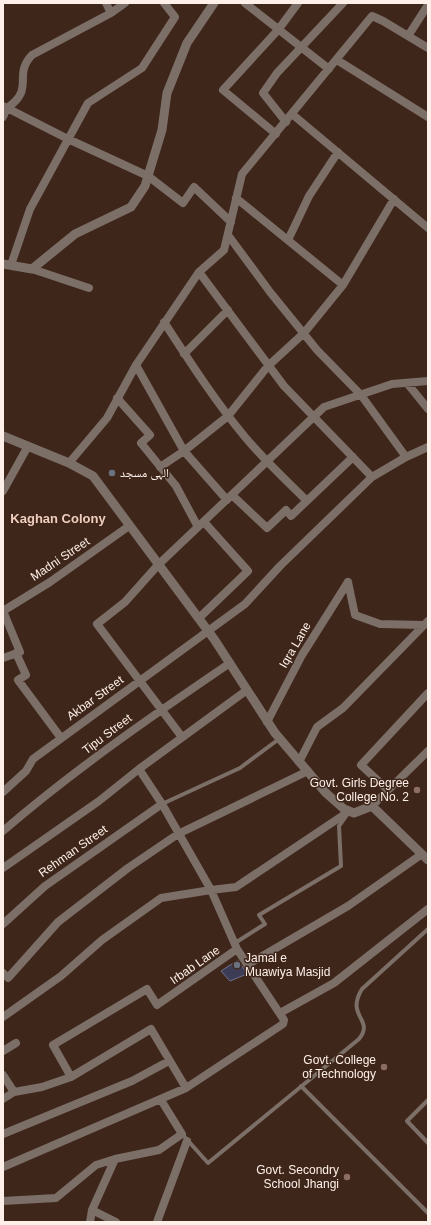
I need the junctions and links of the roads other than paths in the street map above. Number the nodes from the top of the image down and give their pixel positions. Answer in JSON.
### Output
{"nodes":[{"id":1,"x":106,"y":3,"type":"edge"},
{"id":2,"x":125,"y":3,"type":"edge"},
{"id":3,"x":164,"y":3,"type":"edge"},
{"id":4,"x":214,"y":3,"type":"edge"},
{"id":5,"x":245,"y":3,"type":"edge"},
{"id":6,"x":298,"y":3,"type":"edge"},
{"id":7,"x":343,"y":3,"type":"edge"},
{"id":8,"x":428,"y":5,"type":"edge"},
{"id":9,"x":111,"y":13,"type":"junction"},
{"id":10,"x":278,"y":30,"type":"junction"},
{"id":11,"x":408,"y":36,"type":"junction"},
{"id":12,"x":301,"y":47,"type":"junction"},
{"id":13,"x":428,"y":48,"type":"edge"},
{"id":14,"x":337,"y":60,"type":"junction"},
{"id":15,"x":329,"y":70,"type":"junction"},
{"id":16,"x":5,"y":107,"type":"edge"},
{"id":17,"x":292,"y":114,"type":"junction"},
{"id":18,"x":3,"y":117,"type":"edge"},
{"id":19,"x":428,"y":117,"type":"edge"},
{"id":20,"x":286,"y":122,"type":"junction"},
{"id":21,"x":276,"y":134,"type":"junction"},
{"id":22,"x":68,"y":139,"type":"junction"},
{"id":23,"x":338,"y":152,"type":"junction"},
{"id":24,"x":148,"y":176,"type":"junction"},
{"id":25,"x":236,"y":198,"type":"junction"},
{"id":26,"x":394,"y":199,"type":"junction"},
{"id":27,"x":231,"y":222,"type":"junction"},
{"id":28,"x":428,"y":228,"type":"edge"},
{"id":29,"x":228,"y":236,"type":"junction"},
{"id":30,"x":288,"y":240,"type":"junction"},
{"id":31,"x":7,"y":265,"type":"edge"},
{"id":32,"x":32,"y":269,"type":"junction"},
{"id":33,"x":199,"y":272,"type":"junction"},
{"id":34,"x":343,"y":285,"type":"junction"},
{"id":35,"x":89,"y":288,"type":"dead end"},
{"id":36,"x":228,"y":310,"type":"junction"},
{"id":37,"x":164,"y":322,"type":"junction"},
{"id":38,"x":304,"y":333,"type":"junction"},
{"id":39,"x":184,"y":354,"type":"junction"},
{"id":40,"x":136,"y":365,"type":"junction"},
{"id":41,"x":268,"y":366,"type":"junction"},
{"id":42,"x":428,"y":381,"type":"edge"},
{"id":43,"x":407,"y":383,"type":"junction"},
{"id":44,"x":361,"y":395,"type":"junction"},
{"id":45,"x":117,"y":398,"type":"junction"},
{"id":46,"x":428,"y":409,"type":"edge"},
{"id":47,"x":228,"y":416,"type":"junction"},
{"id":48,"x":314,"y":418,"type":"junction"},
{"id":49,"x":3,"y":436,"type":"edge"},
{"id":50,"x":28,"y":446,"type":"junction"},
{"id":51,"x":428,"y":447,"type":"edge"},
{"id":52,"x":184,"y":451,"type":"junction"},
{"id":53,"x":353,"y":457,"type":"junction"},
{"id":54,"x":406,"y":457,"type":"junction"},
{"id":55,"x":267,"y":462,"type":"junction"},
{"id":56,"x":70,"y":463,"type":"junction"},
{"id":57,"x":160,"y":467,"type":"junction"},
{"id":58,"x":372,"y":477,"type":"junction"},
{"id":59,"x":3,"y":491,"type":"edge"},
{"id":60,"x":230,"y":497,"type":"junction"},
{"id":61,"x":307,"y":501,"type":"junction"},
{"id":62,"x":201,"y":524,"type":"junction"},
{"id":63,"x":129,"y":526,"type":"junction"},
{"id":64,"x":158,"y":565,"type":"junction"},
{"id":65,"x":3,"y":611,"type":"edge"},
{"id":66,"x":199,"y":618,"type":"junction"},
{"id":67,"x":426,"y":623,"type":"edge"},
{"id":68,"x":208,"y":631,"type":"junction"},
{"id":69,"x":16,"y":653,"type":"junction"},
{"id":70,"x":3,"y":658,"type":"edge"},
{"id":71,"x":230,"y":663,"type":"junction"},
{"id":72,"x":140,"y":680,"type":"junction"},
{"id":73,"x":246,"y":690,"type":"junction"},
{"id":74,"x":428,"y":693,"type":"edge"},
{"id":75,"x":161,"y":709,"type":"junction"},
{"id":76,"x":267,"y":722,"type":"junction"},
{"id":77,"x":182,"y":737,"type":"junction"},
{"id":78,"x":61,"y":738,"type":"junction"},
{"id":79,"x":279,"y":738,"type":"junction"},
{"id":80,"x":428,"y":751,"type":"edge"},
{"id":81,"x":299,"y":762,"type":"junction"},
{"id":82,"x":139,"y":769,"type":"junction"},
{"id":83,"x":308,"y":771,"type":"junction"},
{"id":84,"x":388,"y":790,"type":"junction"},
{"id":85,"x":3,"y":792,"type":"edge"},
{"id":86,"x":162,"y":804,"type":"junction"},
{"id":87,"x":372,"y":806,"type":"junction"},
{"id":88,"x":348,"y":812,"type":"junction"},
{"id":89,"x":3,"y":831,"type":"edge"},
{"id":90,"x":178,"y":834,"type":"junction"},
{"id":91,"x":425,"y":857,"type":"edge"},
{"id":92,"x":3,"y":868,"type":"edge"},
{"id":93,"x":211,"y":890,"type":"junction"},
{"id":94,"x":428,"y":909,"type":"edge"},
{"id":95,"x":3,"y":924,"type":"edge"},
{"id":96,"x":428,"y":929,"type":"edge"},
{"id":97,"x":236,"y":946,"type":"junction"},
{"id":98,"x":247,"y":965,"type":"junction"},
{"id":99,"x":3,"y":973,"type":"edge"},
{"id":100,"x":280,"y":1014,"type":"junction"},
{"id":101,"x":3,"y":1017,"type":"edge"},
{"id":102,"x":16,"y":1043,"type":"dead end"},
{"id":103,"x":3,"y":1051,"type":"edge"},
{"id":104,"x":169,"y":1061,"type":"junction"},
{"id":105,"x":3,"y":1075,"type":"edge"},
{"id":106,"x":71,"y":1077,"type":"junction"},
{"id":107,"x":301,"y":1086,"type":"junction"},
{"id":108,"x":186,"y":1088,"type":"junction"},
{"id":109,"x":14,"y":1092,"type":"junction"},
{"id":110,"x":3,"y":1099,"type":"edge"},
{"id":111,"x":161,"y":1100,"type":"junction"},
{"id":112,"x":428,"y":1100,"type":"edge"},
{"id":113,"x":3,"y":1134,"type":"edge"},
{"id":114,"x":184,"y":1137,"type":"junction"},
{"id":115,"x":428,"y":1143,"type":"edge"},
{"id":116,"x":115,"y":1159,"type":"junction"},
{"id":117,"x":3,"y":1167,"type":"edge"},
{"id":118,"x":3,"y":1201,"type":"edge"},
{"id":119,"x":92,"y":1210,"type":"junction"},
{"id":120,"x":428,"y":1213,"type":"edge"},
{"id":121,"x":90,"y":1222,"type":"edge"},
{"id":122,"x":116,"y":1222,"type":"edge"},
{"id":123,"x":157,"y":1222,"type":"edge"}],
"edges":[{"from":1,"to":9,"type":"street"},
{"from":2,"to":9,"type":"street"},
{"from":3,"to":22,"type":"street"},
{"from":4,"to":24,"type":"street"},
{"from":5,"to":10,"type":"street"},
{"from":6,"to":10,"type":"street"},
{"from":7,"to":12,"type":"street"},
{"from":8,"to":11,"type":"street"},
{"from":9,"to":16,"type":"street"},
{"from":10,"to":12,"type":"street"},
{"from":10,"to":21,"type":"street"},
{"from":11,"to":13,"type":"street"},
{"from":11,"to":14,"type":"street"},
{"from":12,"to":15,"type":"street"},
{"from":12,"to":20,"type":"street"},
{"from":14,"to":15,"type":"street"},
{"from":14,"to":19,"type":"street"},
{"from":15,"to":17,"type":"street"},
{"from":16,"to":18,"type":"street"},
{"from":16,"to":22,"type":"street"},
{"from":17,"to":20,"type":"street"},
{"from":17,"to":23,"type":"street"},
{"from":20,"to":21,"type":"street"},
{"from":21,"to":25,"type":"street"},
{"from":22,"to":24,"type":"street"},
{"from":22,"to":31,"type":"street"},
{"from":23,"to":26,"type":"street"},
{"from":23,"to":30,"type":"street"},
{"from":24,"to":27,"type":"street"},
{"from":24,"to":32,"type":"street"},
{"from":25,"to":27,"type":"street"},
{"from":25,"to":30,"type":"street"},
{"from":26,"to":28,"type":"street"},
{"from":26,"to":34,"type":"street"},
{"from":27,"to":29,"type":"street"},
{"from":29,"to":33,"type":"street"},
{"from":29,"to":38,"type":"street"},
{"from":30,"to":34,"type":"street"},
{"from":31,"to":32,"type":"street"},
{"from":32,"to":35,"type":"street"},
{"from":33,"to":36,"type":"street"},
{"from":33,"to":37,"type":"street"},
{"from":34,"to":38,"type":"street"},
{"from":36,"to":39,"type":"street"},
{"from":36,"to":41,"type":"street"},
{"from":37,"to":39,"type":"street"},
{"from":37,"to":40,"type":"street"},
{"from":38,"to":41,"type":"street"},
{"from":38,"to":44,"type":"street"},
{"from":39,"to":47,"type":"street"},
{"from":40,"to":45,"type":"street"},
{"from":40,"to":52,"type":"street"},
{"from":41,"to":47,"type":"street"},
{"from":41,"to":48,"type":"street"},
{"from":42,"to":43,"type":"street"},
{"from":43,"to":44,"type":"street"},
{"from":43,"to":46,"type":"street"},
{"from":44,"to":48,"type":"street"},
{"from":44,"to":54,"type":"street"},
{"from":45,"to":56,"type":"street"},
{"from":45,"to":57,"type":"street"},
{"from":47,"to":52,"type":"street"},
{"from":47,"to":55,"type":"street"},
{"from":48,"to":53,"type":"street"},
{"from":48,"to":55,"type":"street"},
{"from":49,"to":50,"type":"street"},
{"from":50,"to":56,"type":"street"},
{"from":50,"to":59,"type":"street"},
{"from":51,"to":54,"type":"street","name":"Akbar Street"},
{"from":52,"to":57,"type":"street"},
{"from":52,"to":60,"type":"street"},
{"from":53,"to":58,"type":"street"},
{"from":53,"to":61,"type":"street"},
{"from":54,"to":58,"type":"street","name":"Akbar Street"},
{"from":55,"to":60,"type":"street"},
{"from":55,"to":61,"type":"street"},
{"from":56,"to":63,"type":"street"},
{"from":57,"to":62,"type":"street"},
{"from":58,"to":68,"type":"street","name":"Akbar Street"},
{"from":60,"to":61,"type":"street"},
{"from":60,"to":62,"type":"street"},
{"from":62,"to":64,"type":"street"},
{"from":62,"to":66,"type":"street"},
{"from":63,"to":64,"type":"street"},
{"from":63,"to":65,"type":"street","name":"Madni Street"},
{"from":64,"to":66,"type":"street"},
{"from":64,"to":72,"type":"street"},
{"from":65,"to":69,"type":"street","name":"Madni Street"},
{"from":66,"to":68,"type":"street"},
{"from":67,"to":76,"type":"street","name":"Iqra Lane"},
{"from":67,"to":81,"type":"street"},
{"from":68,"to":71,"type":"street"},
{"from":68,"to":72,"type":"street","name":"Akbar Street"},
{"from":69,"to":70,"type":"street"},
{"from":69,"to":78,"type":"street"},
{"from":71,"to":73,"type":"street"},
{"from":71,"to":75,"type":"street","name":"Tipu Street"},
{"from":72,"to":75,"type":"street"},
{"from":72,"to":78,"type":"street","name":"Akbar Street"},
{"from":73,"to":76,"type":"street"},
{"from":73,"to":77,"type":"street"},
{"from":74,"to":84,"type":"street"},
{"from":75,"to":77,"type":"street"},
{"from":75,"to":89,"type":"street","name":"Tipu Street"},
{"from":76,"to":79,"type":"street"},
{"from":77,"to":82,"type":"street"},
{"from":78,"to":85,"type":"street","name":"Akbar Street"},
{"from":79,"to":81,"type":"street"},
{"from":79,"to":86,"type":"lane"},
{"from":80,"to":84,"type":"street"},
{"from":81,"to":83,"type":"street"},
{"from":82,"to":86,"type":"street","name":"Irbab Lane"},
{"from":82,"to":92,"type":"street"},
{"from":83,"to":88,"type":"street"},
{"from":83,"to":90,"type":"street"},
{"from":84,"to":87,"type":"street"},
{"from":86,"to":90,"type":"street","name":"Irbab Lane"},
{"from":86,"to":95,"type":"street","name":"Rehman Street"},
{"from":87,"to":88,"type":"street"},
{"from":87,"to":91,"type":"street"},
{"from":88,"to":93,"type":"street"},
{"from":88,"to":97,"type":"lane"},
{"from":90,"to":93,"type":"street","name":"Irbab Lane"},
{"from":90,"to":99,"type":"street"},
{"from":91,"to":98,"type":"street"},
{"from":93,"to":97,"type":"street","name":"Irbab Lane"},
{"from":93,"to":101,"type":"street"},
{"from":94,"to":100,"type":"street"},
{"from":96,"to":107,"type":"lane"},
{"from":97,"to":98,"type":"street"},
{"from":97,"to":106,"type":"street","name":"Irbab Lane"},
{"from":98,"to":100,"type":"street"},
{"from":100,"to":108,"type":"street"},
{"from":102,"to":103,"type":"street"},
{"from":104,"to":106,"type":"street"},
{"from":104,"to":108,"type":"street"},
{"from":104,"to":113,"type":"street"},
{"from":105,"to":109,"type":"street"},
{"from":106,"to":109,"type":"street"},
{"from":107,"to":114,"type":"lane"},
{"from":107,"to":120,"type":"lane"},
{"from":108,"to":111,"type":"street"},
{"from":109,"to":110,"type":"street"},
{"from":111,"to":114,"type":"street"},
{"from":111,"to":117,"type":"street"},
{"from":112,"to":115,"type":"lane"},
{"from":114,"to":116,"type":"street"},
{"from":114,"to":123,"type":"street"},
{"from":116,"to":118,"type":"street"},
{"from":116,"to":119,"type":"street"},
{"from":119,"to":121,"type":"street"},
{"from":119,"to":122,"type":"street"}]}
